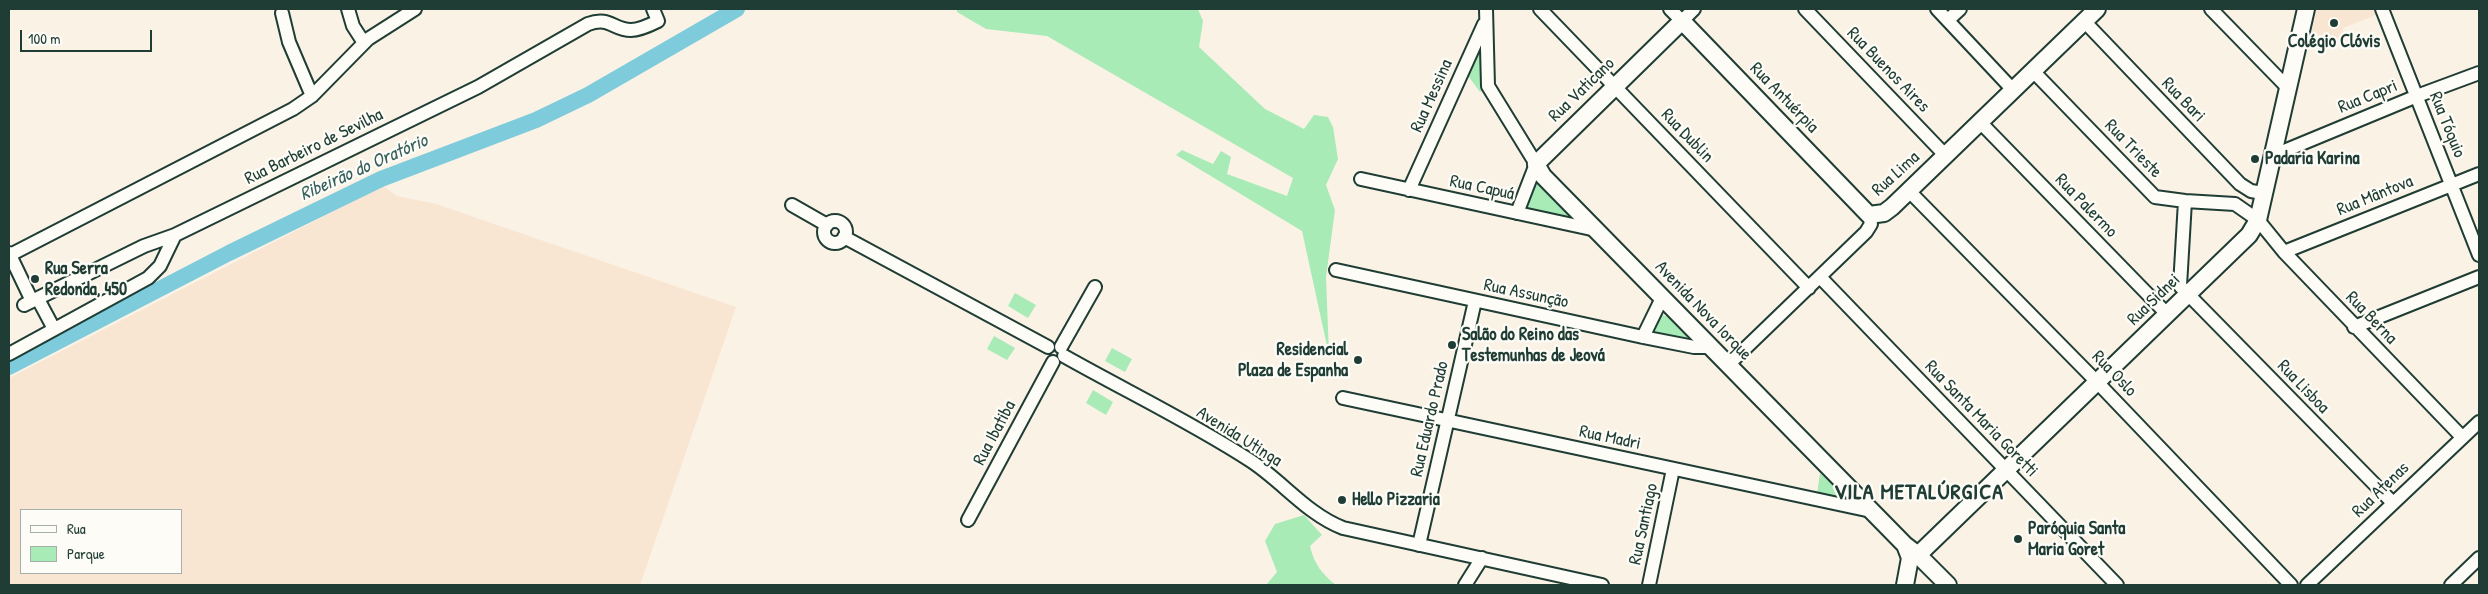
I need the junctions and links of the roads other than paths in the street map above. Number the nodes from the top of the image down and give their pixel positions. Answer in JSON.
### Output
{"nodes":[{"id":1,"x":348,"y":9,"type":"edge"},
{"id":2,"x":415,"y":9,"type":"edge"},
{"id":3,"x":653,"y":9,"type":"edge"},
{"id":4,"x":1540,"y":9,"type":"edge"},
{"id":5,"x":1670,"y":9,"type":"edge"},
{"id":6,"x":1694,"y":9,"type":"edge"},
{"id":7,"x":1805,"y":9,"type":"edge"},
{"id":8,"x":1937,"y":9,"type":"edge"},
{"id":9,"x":1960,"y":9,"type":"edge"},
{"id":10,"x":2096,"y":9,"type":"edge"},
{"id":11,"x":2211,"y":9,"type":"edge"},
{"id":12,"x":2306,"y":9,"type":"edge"},
{"id":13,"x":2382,"y":9,"type":"edge"},
{"id":14,"x":282,"y":13,"type":"dead end"},
{"id":15,"x":1486,"y":13,"type":"edge"},
{"id":16,"x":1948,"y":20,"type":"junction"},
{"id":17,"x":1682,"y":21,"type":"junction"},
{"id":18,"x":2084,"y":22,"type":"junction"},
{"id":19,"x":364,"y":43,"type":"junction"},
{"id":20,"x":2032,"y":70,"type":"junction"},
{"id":21,"x":2479,"y":73,"type":"edge"},
{"id":22,"x":1615,"y":87,"type":"junction"},
{"id":23,"x":2288,"y":88,"type":"junction"},
{"id":24,"x":2013,"y":90,"type":"junction"},
{"id":25,"x":312,"y":96,"type":"junction"},
{"id":26,"x":2417,"y":96,"type":"junction"},
{"id":27,"x":1980,"y":122,"type":"junction"},
{"id":28,"x":1946,"y":156,"type":"junction"},
{"id":29,"x":2272,"y":156,"type":"junction"},
{"id":30,"x":1536,"y":164,"type":"junction"},
{"id":31,"x":2479,"y":174,"type":"edge"},
{"id":32,"x":1361,"y":180,"type":"dead end"},
{"id":33,"x":2452,"y":184,"type":"junction"},
{"id":34,"x":2246,"y":188,"type":"junction"},
{"id":35,"x":1409,"y":190,"type":"junction"},
{"id":36,"x":1909,"y":191,"type":"junction"},
{"id":37,"x":2263,"y":193,"type":"junction"},
{"id":38,"x":2185,"y":201,"type":"junction"},
{"id":39,"x":2235,"y":204,"type":"junction"},
{"id":40,"x":792,"y":205,"type":"dead end"},
{"id":41,"x":1517,"y":213,"type":"junction"},
{"id":42,"x":1870,"y":214,"type":"junction"},
{"id":43,"x":2258,"y":220,"type":"junction"},
{"id":44,"x":1596,"y":230,"type":"junction"},
{"id":45,"x":175,"y":234,"type":"junction"},
{"id":46,"x":2284,"y":252,"type":"junction"},
{"id":47,"x":9,"y":254,"type":"edge"},
{"id":48,"x":2479,"y":254,"type":"edge"},
{"id":49,"x":1336,"y":270,"type":"dead end"},
{"id":50,"x":1820,"y":277,"type":"junction"},
{"id":51,"x":2479,"y":277,"type":"edge"},
{"id":52,"x":1095,"y":287,"type":"dead end"},
{"id":53,"x":1809,"y":288,"type":"junction"},
{"id":54,"x":2188,"y":295,"type":"junction"},
{"id":55,"x":1662,"y":298,"type":"junction"},
{"id":56,"x":1475,"y":300,"type":"junction"},
{"id":57,"x":31,"y":302,"type":"junction"},
{"id":58,"x":2168,"y":314,"type":"junction"},
{"id":59,"x":2354,"y":327,"type":"junction"},
{"id":60,"x":54,"y":329,"type":"junction"},
{"id":61,"x":1643,"y":337,"type":"junction"},
{"id":62,"x":1710,"y":347,"type":"junction"},
{"id":63,"x":9,"y":354,"type":"edge"},
{"id":64,"x":1059,"y":355,"type":"junction"},
{"id":65,"x":1728,"y":365,"type":"junction"},
{"id":66,"x":2097,"y":382,"type":"junction"},
{"id":67,"x":1343,"y":398,"type":"dead end"},
{"id":68,"x":1447,"y":421,"type":"junction"},
{"id":69,"x":2479,"y":422,"type":"edge"},
{"id":70,"x":2462,"y":438,"type":"junction"},
{"id":71,"x":1673,"y":469,"type":"junction"},
{"id":72,"x":2006,"y":470,"type":"junction"},
{"id":73,"x":2393,"y":503,"type":"junction"},
{"id":74,"x":1871,"y":511,"type":"junction"},
{"id":75,"x":968,"y":520,"type":"dead end"},
{"id":76,"x":1419,"y":545,"type":"junction"},
{"id":77,"x":1904,"y":545,"type":"junction"},
{"id":78,"x":1918,"y":555,"type":"junction"},
{"id":79,"x":1482,"y":558,"type":"junction"},
{"id":80,"x":2479,"y":558,"type":"edge"},
{"id":81,"x":2479,"y":568,"type":"edge"},
{"id":82,"x":2461,"y":575,"type":"junction"},
{"id":83,"x":1943,"y":580,"type":"edge"},
{"id":84,"x":1465,"y":585,"type":"edge"},
{"id":85,"x":1602,"y":585,"type":"edge"},
{"id":86,"x":1649,"y":585,"type":"edge"},
{"id":87,"x":1907,"y":585,"type":"edge"},
{"id":88,"x":2117,"y":585,"type":"edge"},
{"id":89,"x":2291,"y":585,"type":"edge"},
{"id":90,"x":2308,"y":585,"type":"edge"},
{"id":91,"x":2451,"y":585,"type":"edge"}],
"edges":[{"from":1,"to":19,"type":"street"},
{"from":2,"to":19,"type":"street"},
{"from":3,"to":45,"type":"street","name":"Rua Barbeiro de Sevilha"},
{"from":4,"to":22,"type":"street","name":"Rua Dublin"},
{"from":5,"to":17,"type":"street","name":"Rua Antuérpia"},
{"from":6,"to":17,"type":"street","name":"Rua Vaticano"},
{"from":7,"to":28,"type":"street","name":"Rua Buenos Aires"},
{"from":8,"to":16,"type":"street"},
{"from":9,"to":16,"type":"street"},
{"from":10,"to":18,"type":"main road","name":"Rua Lima"},
{"from":11,"to":23,"type":"street"},
{"from":12,"to":23,"type":"main road","name":"Rua Sidnei"},
{"from":13,"to":26,"type":"street","name":"Rua Tóquio"},
{"from":14,"to":25,"type":"street"},
{"from":15,"to":30,"type":"street","name":"Avenida Nova Iorque"},
{"from":15,"to":35,"type":"street","name":"Rua Messina"},
{"from":16,"to":24,"type":"street"},
{"from":17,"to":22,"type":"main road","name":"Rua Vaticano"},
{"from":17,"to":42,"type":"main road","name":"Rua Antuérpia"},
{"from":18,"to":20,"type":"main road","name":"Rua Lima"},
{"from":18,"to":34,"type":"street","name":"Rua Bari"},
{"from":19,"to":25,"type":"street"},
{"from":20,"to":24,"type":"main road","name":"Rua Lima"},
{"from":20,"to":38,"type":"street","name":"Rua Trieste"},
{"from":21,"to":26,"type":"street","name":"Rua Capri"},
{"from":22,"to":30,"type":"main road","name":"Rua Vaticano"},
{"from":22,"to":53,"type":"street","name":"Rua Dublin"},
{"from":23,"to":29,"type":"main road","name":"Rua Sidnei"},
{"from":24,"to":27,"type":"main road","name":"Rua Lima"},
{"from":25,"to":47,"type":"street"},
{"from":26,"to":29,"type":"street","name":"Rua Capri"},
{"from":26,"to":33,"type":"street","name":"Rua Tóquio"},
{"from":27,"to":28,"type":"main road","name":"Rua Lima"},
{"from":27,"to":58,"type":"street","name":"Rua Palermo"},
{"from":28,"to":36,"type":"main road","name":"Rua Lima"},
{"from":29,"to":37,"type":"main road","name":"Rua Sidnei"},
{"from":30,"to":41,"type":"street","name":"Rua Vaticano"},
{"from":30,"to":44,"type":"main road","name":"Avenida Nova Iorque"},
{"from":31,"to":33,"type":"street","name":"Rua Mântova"},
{"from":32,"to":35,"type":"street","name":"Rua Capuá"},
{"from":33,"to":46,"type":"street","name":"Rua Mântova"},
{"from":33,"to":48,"type":"street","name":"Rua Tóquio"},
{"from":34,"to":37,"type":"street","name":"Rua Bari"},
{"from":34,"to":39,"type":"street"},
{"from":35,"to":41,"type":"street","name":"Rua Capuá"},
{"from":36,"to":42,"type":"main road","name":"Rua Lima"},
{"from":36,"to":66,"type":"street","name":"Rua Oslo"},
{"from":37,"to":43,"type":"main road","name":"Rua Sidnei"},
{"from":38,"to":39,"type":"street","name":"Rua Trieste"},
{"from":38,"to":54,"type":"street"},
{"from":39,"to":43,"type":"street"},
{"from":40,"to":64,"type":"street"},
{"from":41,"to":44,"type":"street","name":"Rua Capuá"},
{"from":42,"to":50,"type":"street","name":"Rua Lima"},
{"from":43,"to":46,"type":"street","name":"Rua Berna"},
{"from":43,"to":54,"type":"main road","name":"Rua Sidnei"},
{"from":44,"to":55,"type":"main road","name":"Avenida Nova Iorque"},
{"from":45,"to":57,"type":"street","name":"Rua Barbeiro de Sevilha"},
{"from":45,"to":60,"type":"street"},
{"from":46,"to":59,"type":"street","name":"Rua Berna"},
{"from":47,"to":57,"type":"street"},
{"from":49,"to":56,"type":"street","name":"Rua Assunção"},
{"from":50,"to":53,"type":"street","name":"Rua Lima"},
{"from":50,"to":72,"type":"street","name":"Rua Santa Maria Goretti"},
{"from":51,"to":59,"type":"street"},
{"from":52,"to":64,"type":"street","name":"Rua Ibatiba"},
{"from":53,"to":65,"type":"street","name":"Rua Lima"},
{"from":54,"to":58,"type":"main road","name":"Rua Sidnei"},
{"from":54,"to":73,"type":"street","name":"Rua Lisboa"},
{"from":55,"to":61,"type":"street"},
{"from":55,"to":62,"type":"main road","name":"Avenida Nova Iorque"},
{"from":56,"to":61,"type":"street","name":"Rua Assunção"},
{"from":56,"to":68,"type":"street","name":"Rua Eduardo Prado"},
{"from":57,"to":60,"type":"street"},
{"from":58,"to":66,"type":"main road","name":"Rua Sidnei"},
{"from":59,"to":70,"type":"street","name":"Rua Berna"},
{"from":60,"to":63,"type":"street"},
{"from":61,"to":62,"type":"street","name":"Rua Assunção"},
{"from":62,"to":65,"type":"main road","name":"Avenida Nova Iorque"},
{"from":64,"to":75,"type":"street","name":"Rua Ibatiba"},
{"from":64,"to":76,"type":"street","name":"Avenida Utinga"},
{"from":65,"to":74,"type":"main road","name":"Avenida Nova Iorque"},
{"from":66,"to":72,"type":"main road","name":"Rua Sidnei"},
{"from":66,"to":89,"type":"street","name":"Rua Oslo"},
{"from":67,"to":68,"type":"street","name":"Rua Madri"},
{"from":68,"to":71,"type":"street","name":"Rua Madri"},
{"from":68,"to":76,"type":"street","name":"Rua Eduardo Prado"},
{"from":69,"to":70,"type":"street","name":"Rua Atenas"},
{"from":70,"to":73,"type":"street","name":"Rua Atenas"},
{"from":71,"to":74,"type":"street","name":"Rua Madri"},
{"from":71,"to":86,"type":"street","name":"Rua Santiago"},
{"from":72,"to":78,"type":"main road","name":"Rua Sidnei"},
{"from":72,"to":88,"type":"street","name":"Rua Santa Maria Goretti"},
{"from":73,"to":90,"type":"street","name":"Rua Atenas"},
{"from":74,"to":77,"type":"main road","name":"Avenida Nova Iorque"},
{"from":76,"to":79,"type":"street","name":"Avenida Utinga"},
{"from":77,"to":78,"type":"main road","name":"Avenida Nova Iorque"},
{"from":77,"to":87,"type":"main road"},
{"from":78,"to":83,"type":"main road","name":"Avenida Nova Iorque"},
{"from":79,"to":84,"type":"street"},
{"from":79,"to":85,"type":"street","name":"Avenida Utinga"},
{"from":80,"to":82,"type":"street"},
{"from":81,"to":82,"type":"street"},
{"from":82,"to":91,"type":"street"},
{"from":83,"to":87,"type":"main road"}]}
